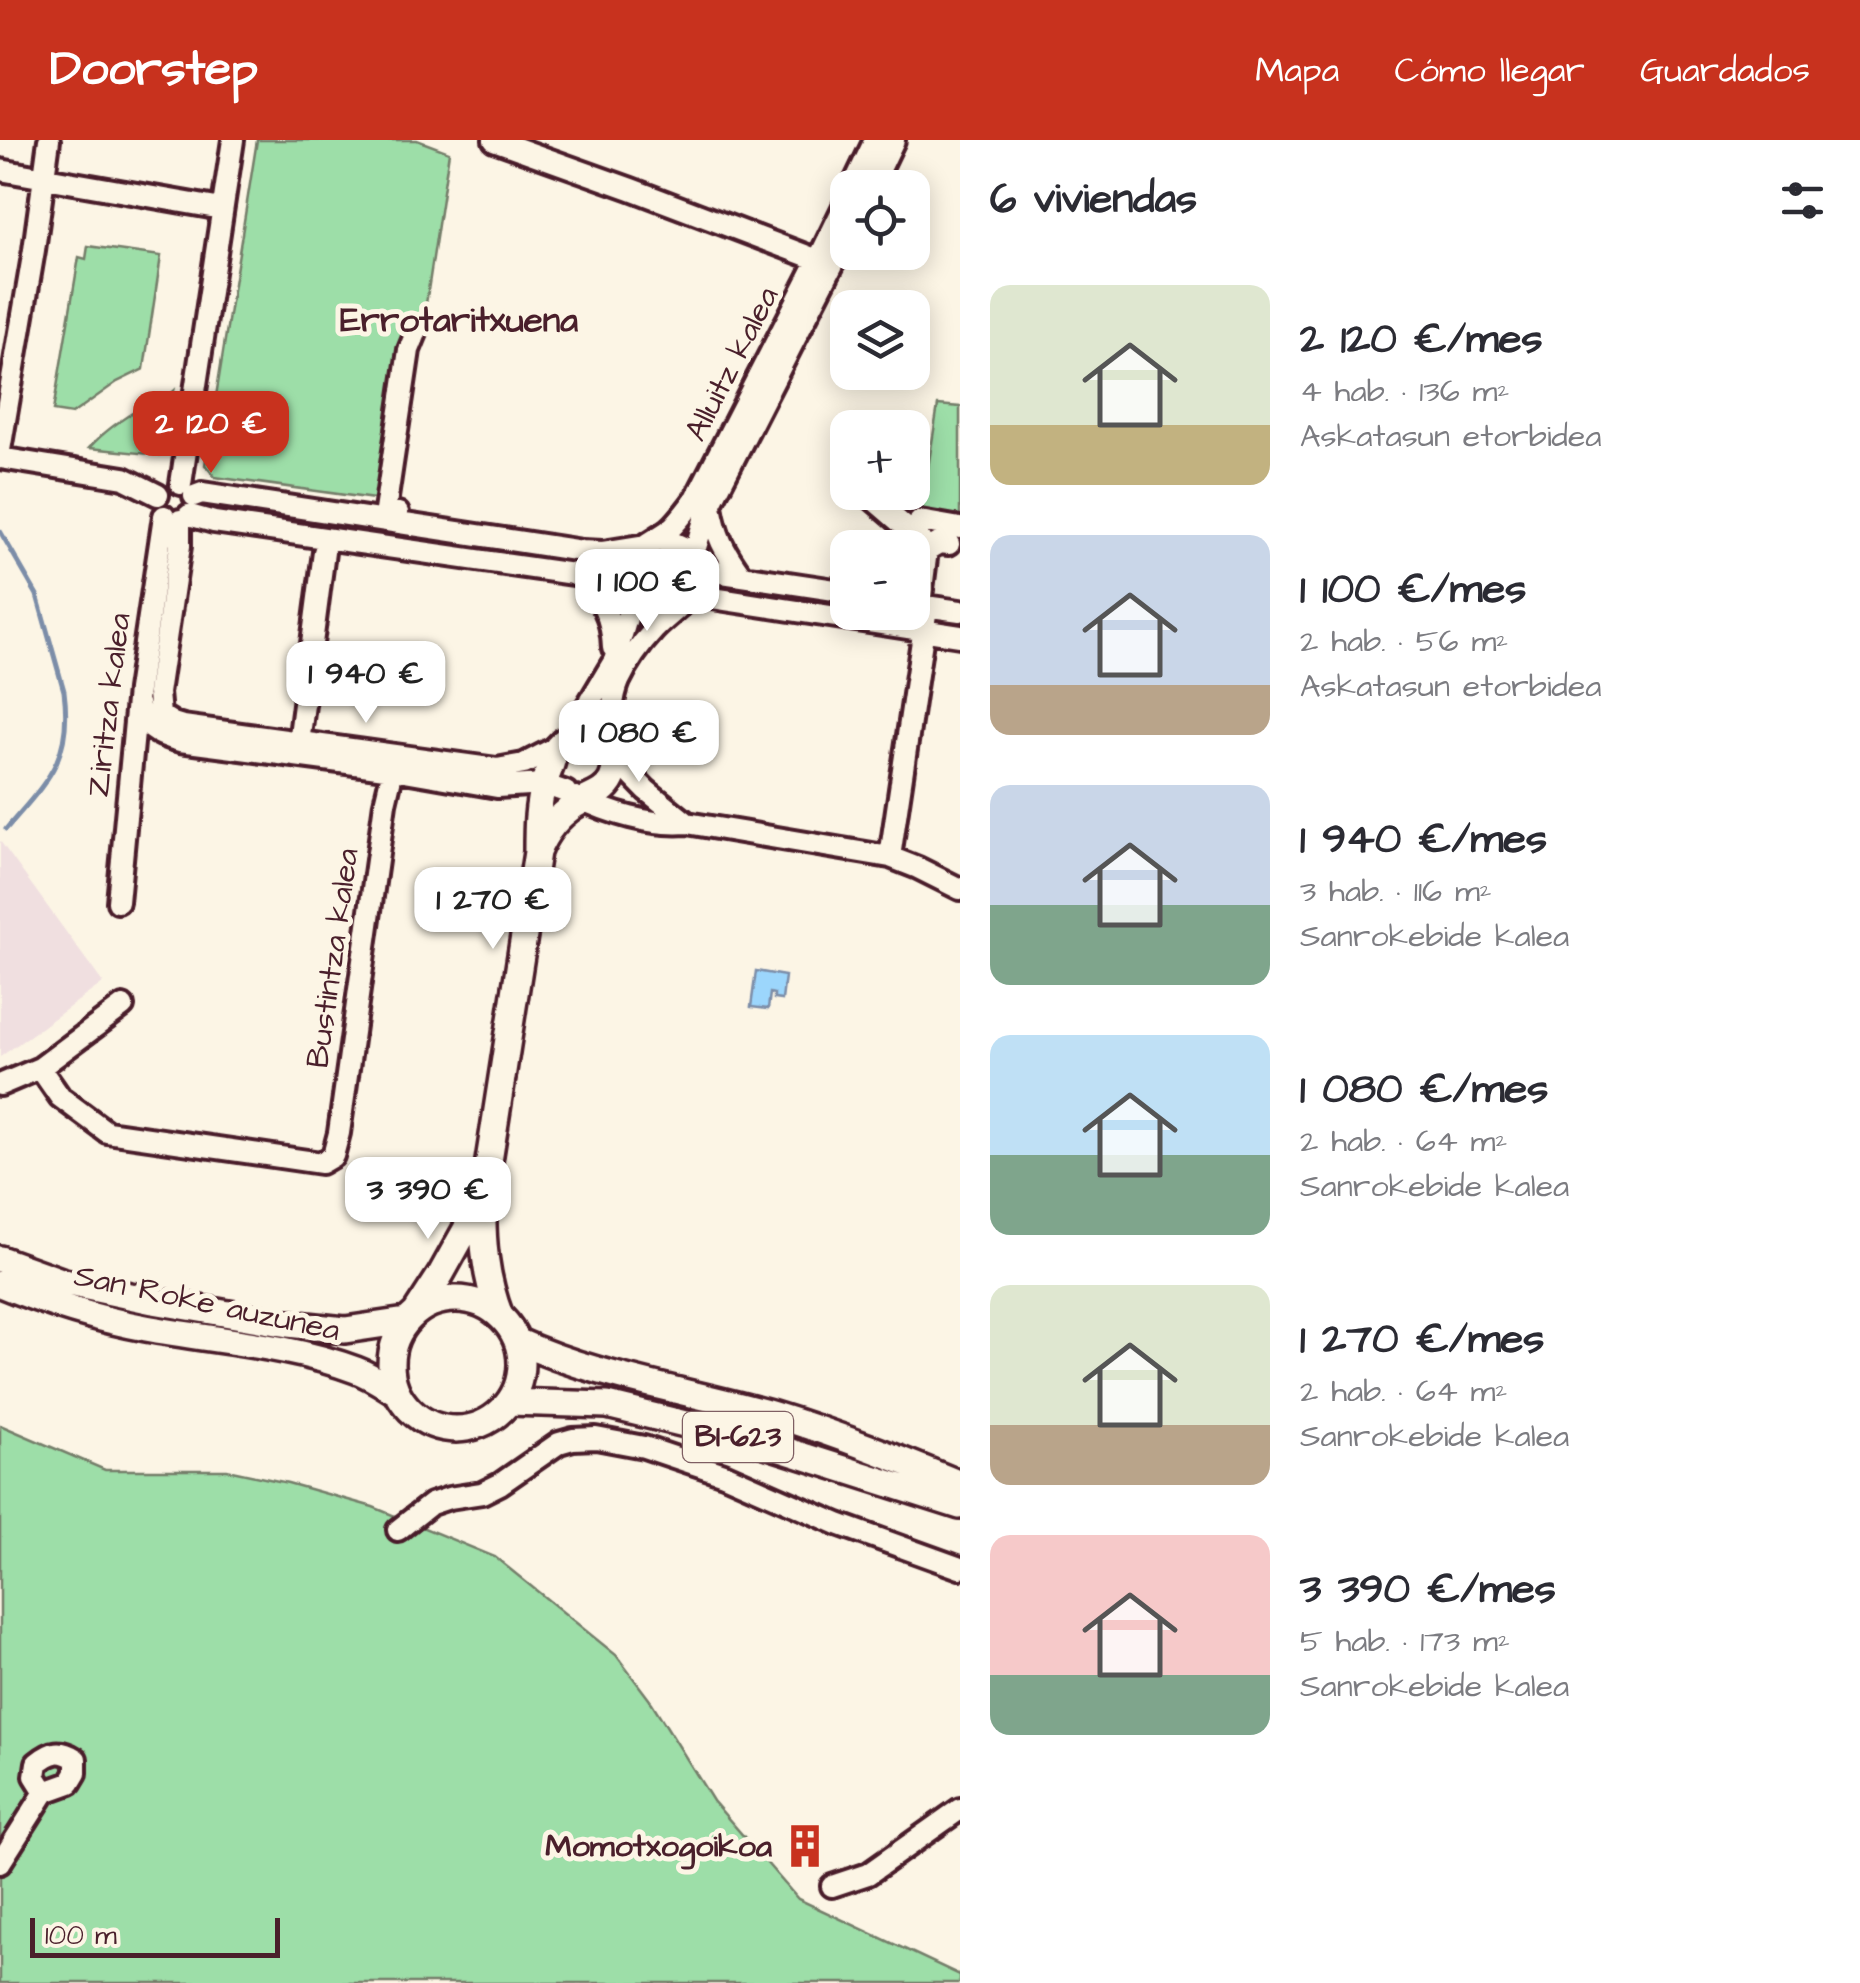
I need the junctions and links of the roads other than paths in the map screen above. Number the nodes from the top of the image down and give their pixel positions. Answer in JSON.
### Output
{"nodes":[{"id":1,"x":49,"y":140,"type":"edge"},
{"id":2,"x":233,"y":140,"type":"edge"},
{"id":3,"x":494,"y":140,"type":"edge"},
{"id":4,"x":894,"y":140,"type":"edge"},
{"id":5,"x":870,"y":142,"type":"edge"},
{"id":6,"x":0,"y":170,"type":"edge"},
{"id":7,"x":859,"y":170,"type":"edge"},
{"id":8,"x":880,"y":170,"type":"edge"},
{"id":9,"x":43,"y":178,"type":"junction"},
{"id":10,"x":222,"y":209,"type":"junction"},
{"id":11,"x":830,"y":235,"type":"edge"},
{"id":12,"x":818,"y":260,"type":"junction"},
{"id":13,"x":830,"y":270,"type":"edge"},
{"id":14,"x":418,"y":328,"type":"dead end"},
{"id":15,"x":0,"y":450,"type":"edge"},
{"id":16,"x":0,"y":458,"type":"edge"},
{"id":17,"x":178,"y":504,"type":"junction"},
{"id":18,"x":710,"y":505,"type":"junction"},
{"id":19,"x":886,"y":510,"type":"edge"},
{"id":20,"x":398,"y":513,"type":"dead end"},
{"id":21,"x":920,"y":521,"type":"dead end"},
{"id":22,"x":909,"y":530,"type":"edge"},
{"id":23,"x":954,"y":536,"type":"edge"},
{"id":24,"x":648,"y":544,"type":"junction"},
{"id":25,"x":930,"y":548,"type":"edge"},
{"id":26,"x":324,"y":552,"type":"dead end"},
{"id":27,"x":696,"y":561,"type":"junction"},
{"id":28,"x":580,"y":575,"type":"junction"},
{"id":29,"x":742,"y":576,"type":"junction"},
{"id":30,"x":830,"y":589,"type":"edge"},
{"id":31,"x":632,"y":593,"type":"junction"},
{"id":32,"x":686,"y":601,"type":"junction"},
{"id":33,"x":930,"y":606,"type":"edge"},
{"id":34,"x":960,"y":611,"type":"edge"},
{"id":35,"x":830,"y":619,"type":"edge"},
{"id":36,"x":924,"y":630,"type":"joint"},
{"id":37,"x":960,"y":636,"type":"edge"},
{"id":38,"x":614,"y":661,"type":"junction"},
{"id":39,"x":148,"y":705,"type":"junction"},
{"id":40,"x":300,"y":735,"type":"dead end"},
{"id":41,"x":612,"y":754,"type":"junction"},
{"id":42,"x":393,"y":769,"type":"junction"},
{"id":43,"x":568,"y":777,"type":"junction"},
{"id":44,"x":497,"y":786,"type":"junction"},
{"id":45,"x":687,"y":823,"type":"junction"},
{"id":46,"x":537,"y":841,"type":"junction"},
{"id":47,"x":890,"y":858,"type":"junction"},
{"id":48,"x":960,"y":890,"type":"edge"},
{"id":49,"x":118,"y":902,"type":"dead end"},
{"id":50,"x":123,"y":1006,"type":"dead end"},
{"id":51,"x":40,"y":1068,"type":"junction"},
{"id":52,"x":0,"y":1084,"type":"edge"},
{"id":53,"x":483,"y":1200,"type":"junction"},
{"id":54,"x":0,"y":1259,"type":"edge"},
{"id":55,"x":0,"y":1284,"type":"edge"},
{"id":56,"x":412,"y":1316,"type":"junction"},
{"id":57,"x":500,"y":1316,"type":"junction"},
{"id":58,"x":517,"y":1341,"type":"junction"},
{"id":59,"x":396,"y":1392,"type":"junction"},
{"id":60,"x":509,"y":1402,"type":"junction"},
{"id":61,"x":960,"y":1484,"type":"edge"},
{"id":62,"x":960,"y":1506,"type":"edge"},
{"id":63,"x":398,"y":1530,"type":"dead end"},
{"id":64,"x":960,"y":1568,"type":"edge"},
{"id":65,"x":45,"y":1792,"type":"dead end"},
{"id":66,"x":960,"y":1809,"type":"edge"},
{"id":67,"x":0,"y":1863,"type":"edge"},
{"id":68,"x":832,"y":1886,"type":"dead end"}],
"edges":[{"from":1,"to":9,"type":"street"},
{"from":2,"to":10,"type":"street","name":"Ziritza kalea"},
{"from":3,"to":12,"type":"street"},
{"from":4,"to":8,"type":"street"},
{"from":5,"to":7,"type":"street"},
{"from":6,"to":9,"type":"street"},
{"from":9,"to":10,"type":"street"},
{"from":9,"to":15,"type":"street"},
{"from":10,"to":17,"type":"street","name":"Ziritza kalea"},
{"from":11,"to":12,"type":"street","name":"Alluitz kalea"},
{"from":12,"to":24,"type":"street","name":"Alluitz kalea"},
{"from":13,"to":18,"type":"street","name":"Alluitz kalea"},
{"from":14,"to":20,"type":"street"},
{"from":16,"to":17,"type":"street"},
{"from":17,"to":24,"type":"street"},
{"from":17,"to":28,"type":"street"},
{"from":17,"to":39,"type":"street","name":"Ziritza kalea"},
{"from":18,"to":27,"type":"street","name":"Alluitz kalea"},
{"from":18,"to":29,"type":"street"},
{"from":19,"to":22,"type":"street"},
{"from":21,"to":23,"type":"street"},
{"from":23,"to":25,"type":"street"},
{"from":24,"to":27,"type":"street"},
{"from":24,"to":31,"type":"street"},
{"from":26,"to":40,"type":"street"},
{"from":27,"to":29,"type":"street"},
{"from":27,"to":32,"type":"street"},
{"from":28,"to":31,"type":"street"},
{"from":28,"to":38,"type":"street"},
{"from":29,"to":30,"type":"street"},
{"from":31,"to":32,"type":"street"},
{"from":31,"to":38,"type":"street"},
{"from":32,"to":35,"type":"street"},
{"from":32,"to":41,"type":"street"},
{"from":33,"to":34,"type":"street"},
{"from":36,"to":37,"type":"street"},
{"from":36,"to":47,"type":"street"},
{"from":38,"to":43,"type":"street"},
{"from":39,"to":42,"type":"street"},
{"from":39,"to":43,"type":"street"},
{"from":39,"to":49,"type":"street","name":"Ziritza kalea"},
{"from":41,"to":43,"type":"main road"},
{"from":41,"to":43,"type":"main road"},
{"from":41,"to":45,"type":"street"},
{"from":42,"to":44,"type":"street"},
{"from":42,"to":51,"type":"street","name":"Bustintza kalea"},
{"from":43,"to":44,"type":"street"},
{"from":43,"to":45,"type":"street"},
{"from":43,"to":46,"type":"main road"},
{"from":43,"to":46,"type":"main road"},
{"from":44,"to":46,"type":"street"},
{"from":45,"to":47,"type":"street"},
{"from":46,"to":53,"type":"main road"},
{"from":47,"to":48,"type":"street"},
{"from":50,"to":51,"type":"street"},
{"from":51,"to":52,"type":"street"},
{"from":53,"to":56,"type":"main road"},
{"from":53,"to":57,"type":"main road"},
{"from":54,"to":56,"type":"main road"},
{"from":55,"to":59,"type":"main road","name":"San Roke auzunea"},
{"from":56,"to":57,"type":"main road"},
{"from":56,"to":59,"type":"main road"},
{"from":57,"to":58,"type":"main road"},
{"from":58,"to":60,"type":"main road"},
{"from":58,"to":61,"type":"main road","number":"BI-623"},
{"from":59,"to":60,"type":"main road"},
{"from":60,"to":62,"type":"main road","number":"BI-623"},
{"from":63,"to":64,"type":"street"},
{"from":65,"to":67,"type":"street"},
{"from":66,"to":68,"type":"street"}]}
